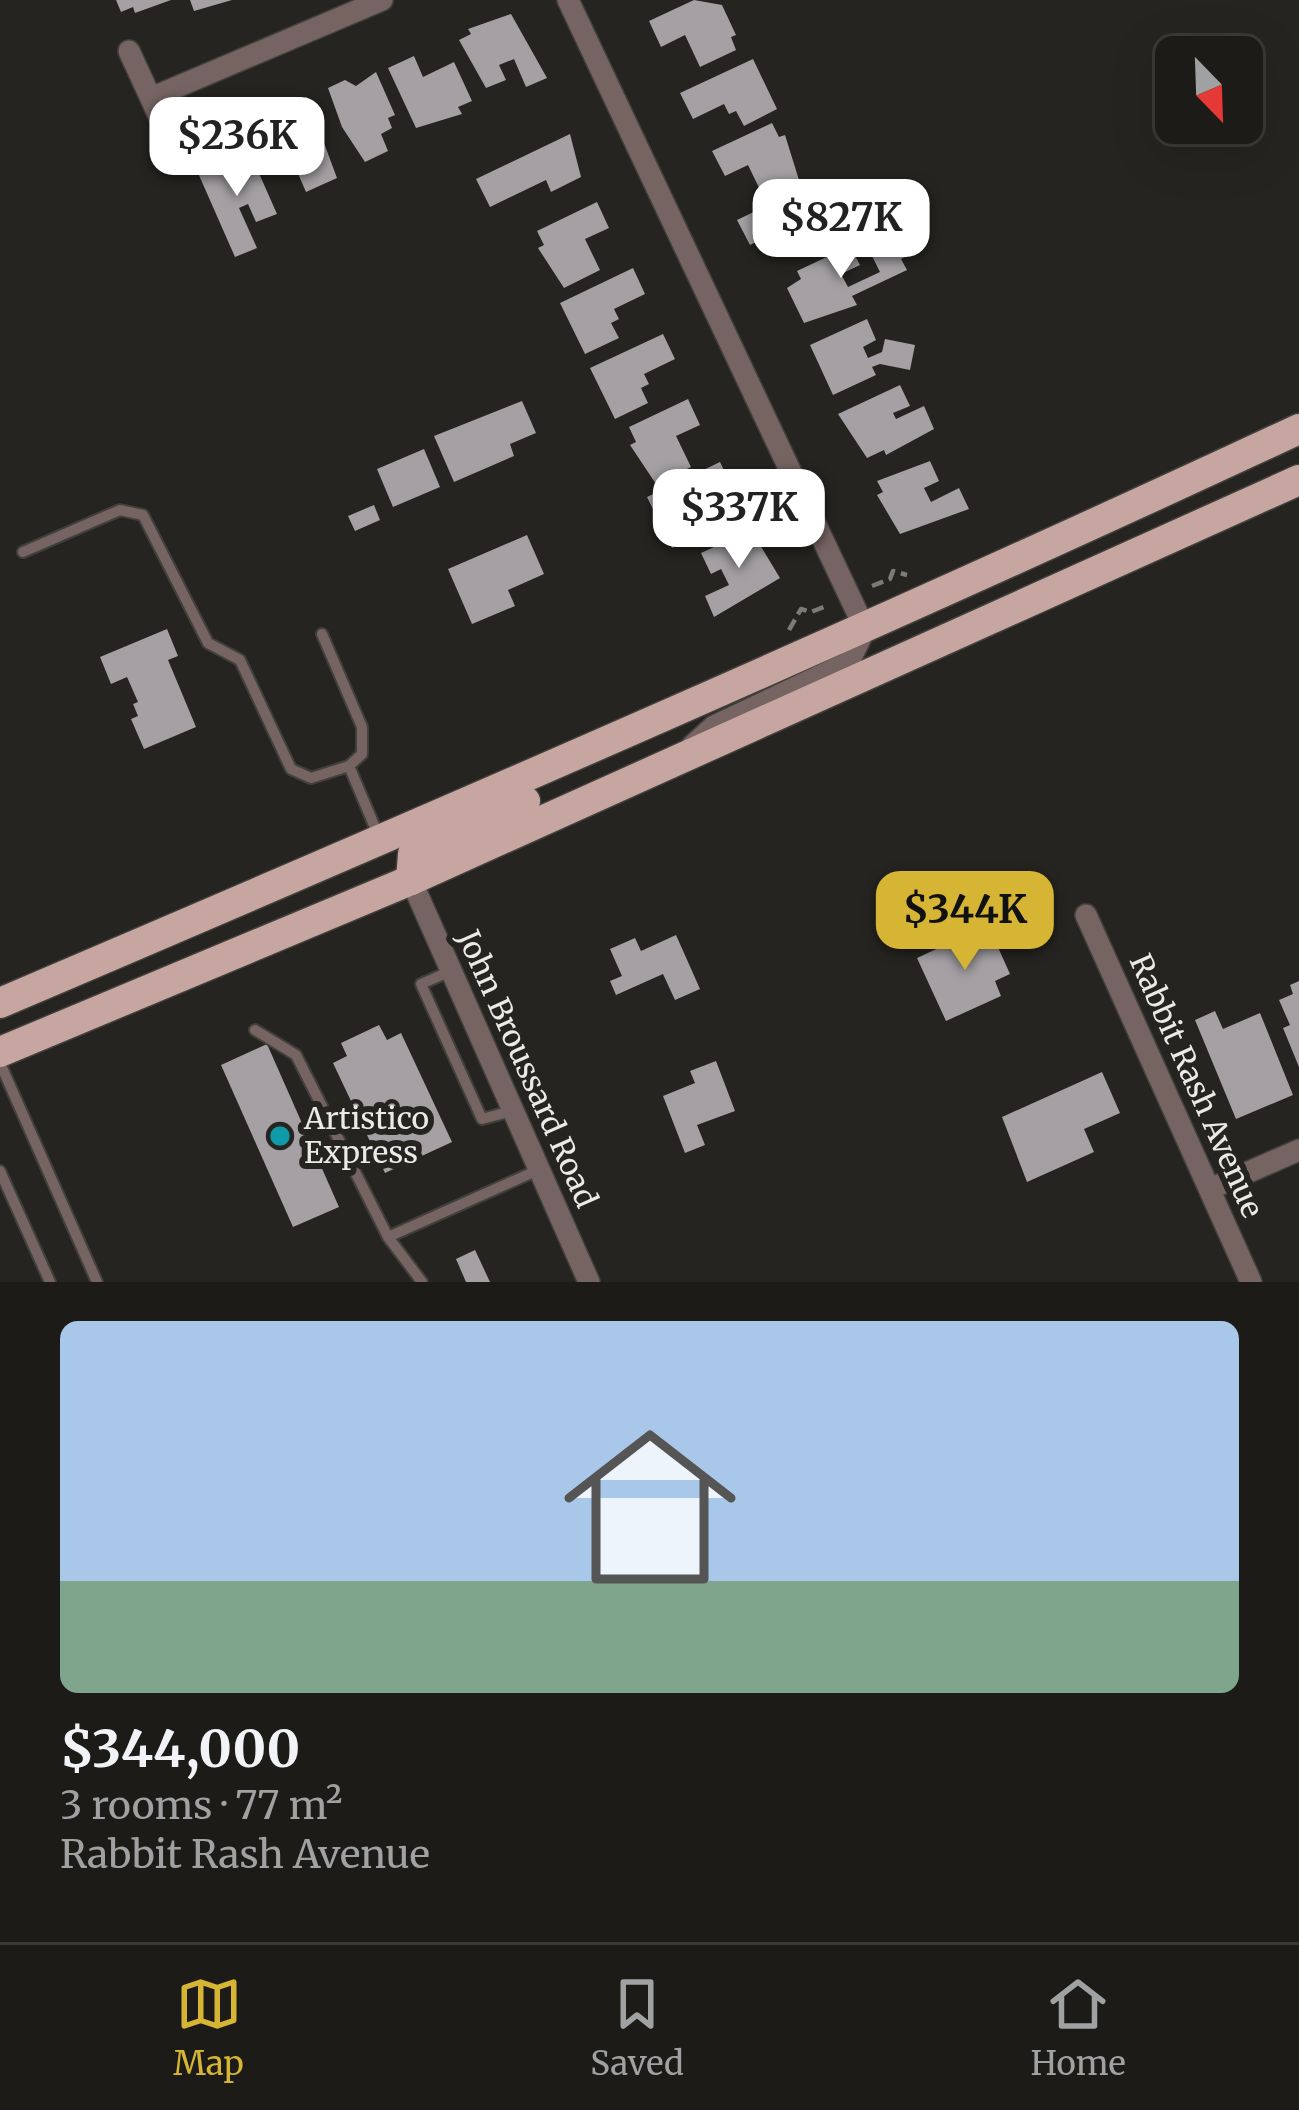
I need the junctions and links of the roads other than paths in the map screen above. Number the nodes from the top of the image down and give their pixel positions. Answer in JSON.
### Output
{"nodes":[{"id":1,"x":382,"y":0,"type":"edge"},
{"id":2,"x":568,"y":0,"type":"edge"},
{"id":3,"x":129,"y":51,"type":"dead end"},
{"id":4,"x":151,"y":98,"type":"junction"},
{"id":5,"x":171,"y":142,"type":"dead end"},
{"id":6,"x":1299,"y":429,"type":"edge"},
{"id":7,"x":1299,"y":480,"type":"edge"},
{"id":8,"x":23,"y":552,"type":"dead end"},
{"id":9,"x":865,"y":629,"type":"junction"},
{"id":10,"x":322,"y":634,"type":"dead end"},
{"id":11,"x":570,"y":761,"type":"junction"},
{"id":12,"x":349,"y":766,"type":"junction"},
{"id":13,"x":670,"y":766,"type":"junction"},
{"id":14,"x":381,"y":840,"type":"junction"},
{"id":15,"x":412,"y":880,"type":"junction"},
{"id":16,"x":1086,"y":916,"type":"dead end"},
{"id":17,"x":451,"y":971,"type":"junction"},
{"id":18,"x":0,"y":1003,"type":"edge"},
{"id":19,"x":471,"y":1017,"type":"junction"},
{"id":20,"x":255,"y":1030,"type":"dead end"},
{"id":21,"x":442,"y":1030,"type":"junction"},
{"id":22,"x":0,"y":1052,"type":"edge"},
{"id":23,"x":0,"y":1063,"type":"edge"},
{"id":24,"x":492,"y":1065,"type":"junction"},
{"id":25,"x":464,"y":1077,"type":"junction"},
{"id":26,"x":512,"y":1111,"type":"junction"},
{"id":27,"x":1299,"y":1150,"type":"edge"},
{"id":28,"x":539,"y":1170,"type":"junction"},
{"id":29,"x":0,"y":1171,"type":"edge"},
{"id":30,"x":1210,"y":1189,"type":"junction"},
{"id":31,"x":388,"y":1237,"type":"junction"},
{"id":32,"x":50,"y":1282,"type":"edge"},
{"id":33,"x":97,"y":1282,"type":"edge"},
{"id":34,"x":422,"y":1282,"type":"edge"},
{"id":35,"x":590,"y":1282,"type":"edge"},
{"id":36,"x":1251,"y":1282,"type":"edge"}],
"edges":[{"from":1,"to":4,"type":"street"},
{"from":2,"to":9,"type":"street"},
{"from":3,"to":4,"type":"street"},
{"from":4,"to":5,"type":"street"},
{"from":6,"to":9,"type":"main road"},
{"from":7,"to":13,"type":"main road"},
{"from":8,"to":12,"type":"lane"},
{"from":9,"to":11,"type":"main road"},
{"from":9,"to":13,"type":"street"},
{"from":10,"to":12,"type":"lane"},
{"from":11,"to":14,"type":"main road"},
{"from":11,"to":15,"type":"main road"},
{"from":12,"to":14,"type":"lane"},
{"from":13,"to":15,"type":"main road"},
{"from":14,"to":18,"type":"main road"},
{"from":15,"to":17,"type":"street","name":"John Broussard Road"},
{"from":15,"to":22,"type":"main road"},
{"from":16,"to":30,"type":"street","name":"Rabbit Rash Avenue"},
{"from":17,"to":19,"type":"street","name":"John Broussard Road"},
{"from":17,"to":21,"type":"lane"},
{"from":19,"to":21,"type":"lane"},
{"from":19,"to":24,"type":"street","name":"John Broussard Road"},
{"from":20,"to":31,"type":"lane"},
{"from":21,"to":25,"type":"lane"},
{"from":23,"to":33,"type":"lane"},
{"from":24,"to":25,"type":"lane"},
{"from":24,"to":26,"type":"street","name":"John Broussard Road"},
{"from":25,"to":26,"type":"lane"},
{"from":26,"to":28,"type":"street","name":"John Broussard Road"},
{"from":27,"to":30,"type":"street"},
{"from":28,"to":31,"type":"lane"},
{"from":28,"to":35,"type":"street","name":"John Broussard Road"},
{"from":29,"to":32,"type":"lane"},
{"from":30,"to":36,"type":"street","name":"Rabbit Rash Avenue"},
{"from":31,"to":34,"type":"lane"}]}
